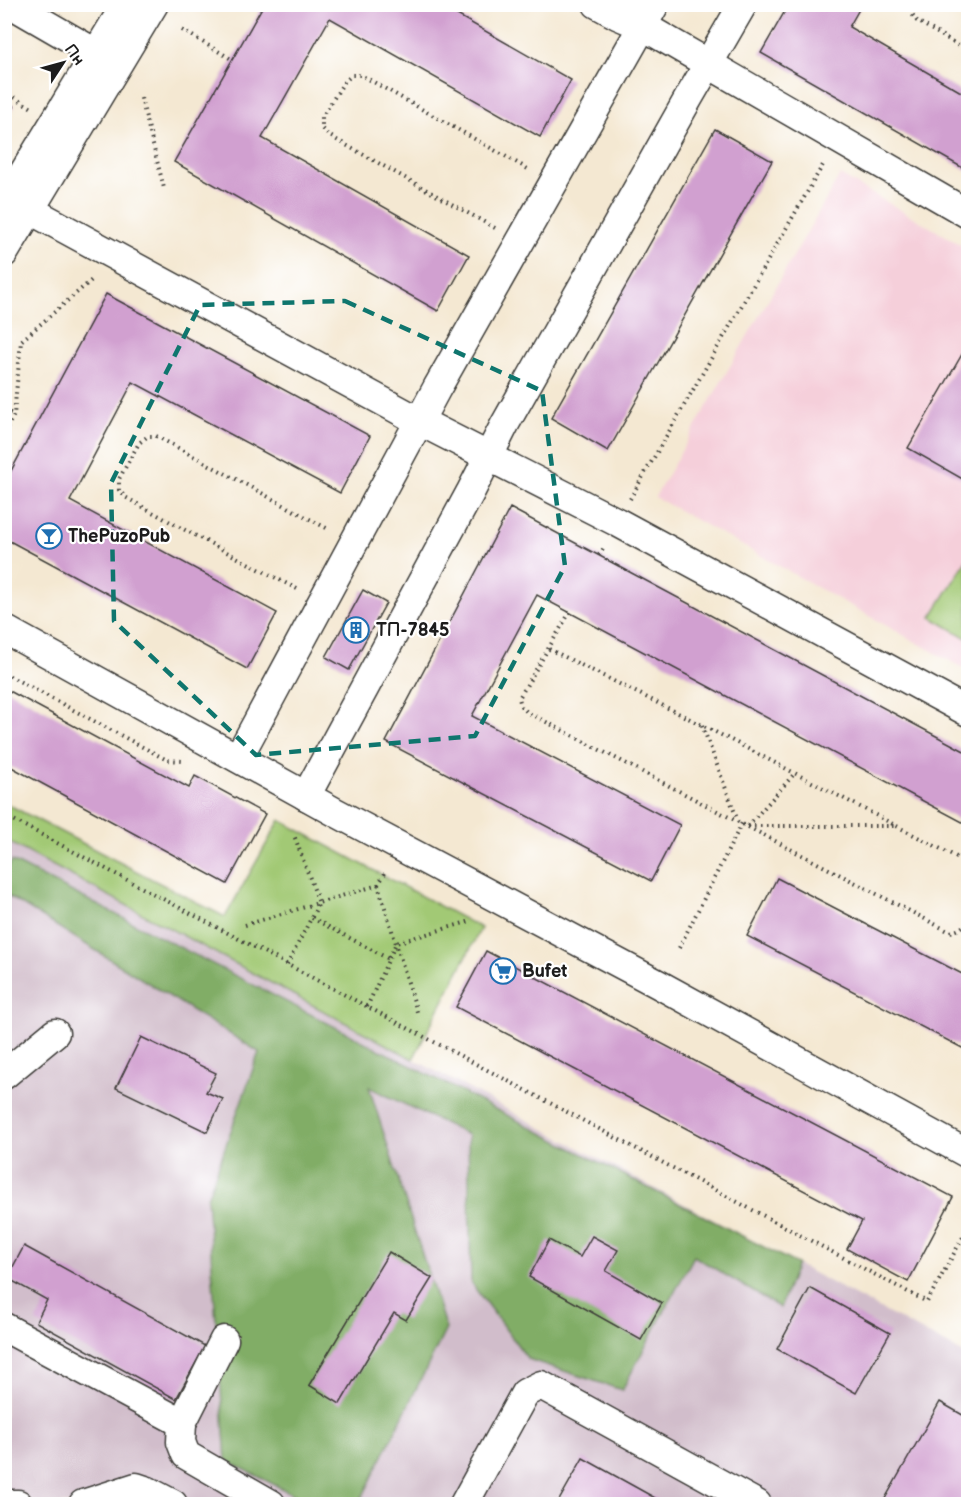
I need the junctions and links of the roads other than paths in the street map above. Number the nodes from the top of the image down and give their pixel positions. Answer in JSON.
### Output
{"nodes":[{"id":1,"x":11,"y":4,"type":"edge"},
{"id":2,"x":126,"y":4,"type":"edge"},
{"id":3,"x":154,"y":4,"type":"edge"},
{"id":4,"x":597,"y":4,"type":"edge"},
{"id":5,"x":743,"y":4,"type":"edge"},
{"id":6,"x":649,"y":15,"type":"edge"},
{"id":7,"x":107,"y":59,"type":"junction"},
{"id":8,"x":708,"y":64,"type":"junction"},
{"id":9,"x":14,"y":204,"type":"edge"},
{"id":10,"x":969,"y":214,"type":"edge"},
{"id":11,"x":4,"y":253,"type":"edge"},
{"id":12,"x":419,"y":421,"type":"junction"},
{"id":13,"x":488,"y":457,"type":"junction"},
{"id":14,"x":4,"y":629,"type":"edge"},
{"id":15,"x":969,"y":712,"type":"edge"},
{"id":16,"x":238,"y":758,"type":"junction"},
{"id":17,"x":306,"y":796,"type":"junction"},
{"id":18,"x":56,"y":1033,"type":"dead end"},
{"id":19,"x":4,"y":1075,"type":"edge"},
{"id":20,"x":969,"y":1154,"type":"edge"},
{"id":21,"x":4,"y":1327,"type":"edge"},
{"id":22,"x":224,"y":1340,"type":"dead end"},
{"id":23,"x":182,"y":1423,"type":"junction"},
{"id":24,"x":4,"y":1504,"type":"edge"},
{"id":25,"x":18,"y":1504,"type":"edge"},
{"id":26,"x":83,"y":1504,"type":"edge"},
{"id":27,"x":173,"y":1504,"type":"edge"},
{"id":28,"x":271,"y":1504,"type":"edge"},
{"id":29,"x":464,"y":1504,"type":"edge"},
{"id":30,"x":756,"y":1504,"type":"edge"}],
"edges":[{"from":1,"to":7,"type":"street"},
{"from":2,"to":7,"type":"street"},
{"from":3,"to":7,"type":"street"},
{"from":4,"to":6,"type":"street"},
{"from":5,"to":8,"type":"street"},
{"from":6,"to":8,"type":"street"},
{"from":6,"to":12,"type":"street"},
{"from":7,"to":9,"type":"street"},
{"from":8,"to":10,"type":"street"},
{"from":8,"to":13,"type":"street"},
{"from":9,"to":11,"type":"street"},
{"from":9,"to":12,"type":"street"},
{"from":12,"to":13,"type":"street"},
{"from":12,"to":16,"type":"street"},
{"from":13,"to":15,"type":"street"},
{"from":13,"to":17,"type":"street"},
{"from":14,"to":16,"type":"street"},
{"from":16,"to":17,"type":"street"},
{"from":17,"to":20,"type":"street"},
{"from":18,"to":19,"type":"street"},
{"from":21,"to":23,"type":"street"},
{"from":22,"to":23,"type":"street"},
{"from":23,"to":28,"type":"street"},
{"from":24,"to":25,"type":"street"},
{"from":26,"to":27,"type":"street"},
{"from":29,"to":30,"type":"street"}]}
